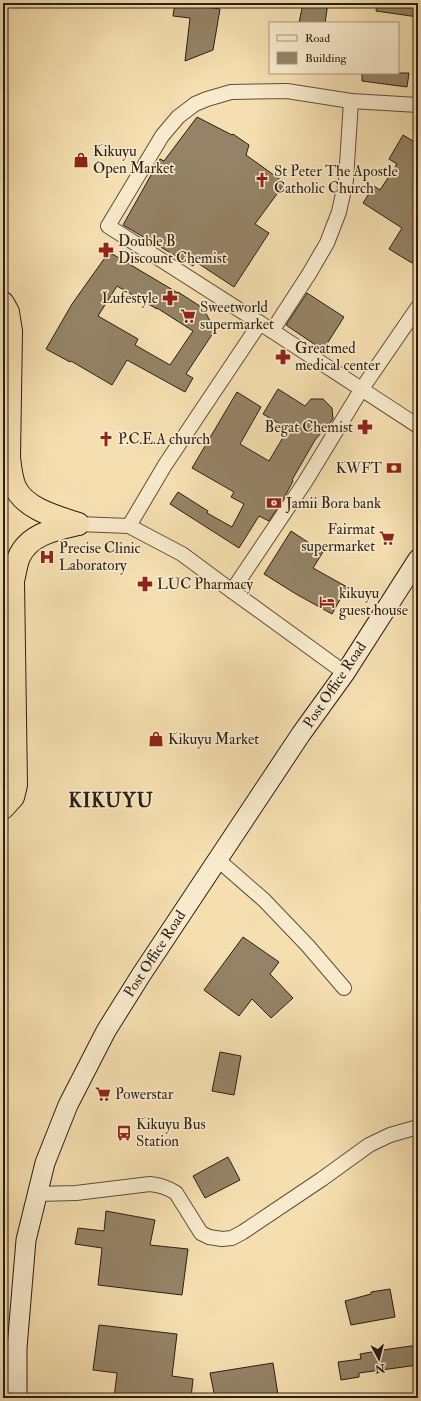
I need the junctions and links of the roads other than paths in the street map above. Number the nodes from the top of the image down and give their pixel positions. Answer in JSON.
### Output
{"nodes":[{"id":1,"x":351,"y":101,"type":"junction"},
{"id":2,"x":418,"y":105,"type":"edge"},
{"id":3,"x":3,"y":303,"type":"edge"},
{"id":4,"x":418,"y":307,"type":"edge"},
{"id":5,"x":260,"y":323,"type":"junction"},
{"id":6,"x":272,"y":331,"type":"junction"},
{"id":7,"x":362,"y":390,"type":"junction"},
{"id":8,"x":418,"y":426,"type":"edge"},
{"id":9,"x":78,"y":524,"type":"junction"},
{"id":10,"x":129,"y":526,"type":"junction"},
{"id":11,"x":418,"y":559,"type":"edge"},
{"id":12,"x":232,"y":591,"type":"junction"},
{"id":13,"x":345,"y":673,"type":"junction"},
{"id":14,"x":3,"y":808,"type":"edge"},
{"id":15,"x":217,"y":859,"type":"junction"},
{"id":16,"x":344,"y":988,"type":"dead end"},
{"id":17,"x":418,"y":1127,"type":"edge"},
{"id":18,"x":37,"y":1194,"type":"junction"},
{"id":19,"x":17,"y":1398,"type":"edge"}],
"edges":[{"from":1,"to":2,"type":"street"},
{"from":1,"to":5,"type":"street"},
{"from":1,"to":6,"type":"street"},
{"from":3,"to":9,"type":"highway"},
{"from":4,"to":7,"type":"street"},
{"from":5,"to":6,"type":"street"},
{"from":5,"to":10,"type":"street"},
{"from":6,"to":7,"type":"street"},
{"from":7,"to":8,"type":"street"},
{"from":7,"to":12,"type":"street"},
{"from":9,"to":10,"type":"street"},
{"from":9,"to":14,"type":"highway"},
{"from":10,"to":12,"type":"street"},
{"from":11,"to":13,"type":"street","name":"Post Office Road"},
{"from":12,"to":13,"type":"street"},
{"from":13,"to":15,"type":"street","name":"Post Office Road"},
{"from":15,"to":16,"type":"street"},
{"from":15,"to":18,"type":"street","name":"Post Office Road"},
{"from":17,"to":18,"type":"street"},
{"from":18,"to":19,"type":"street","name":"Post Office Road"}]}
